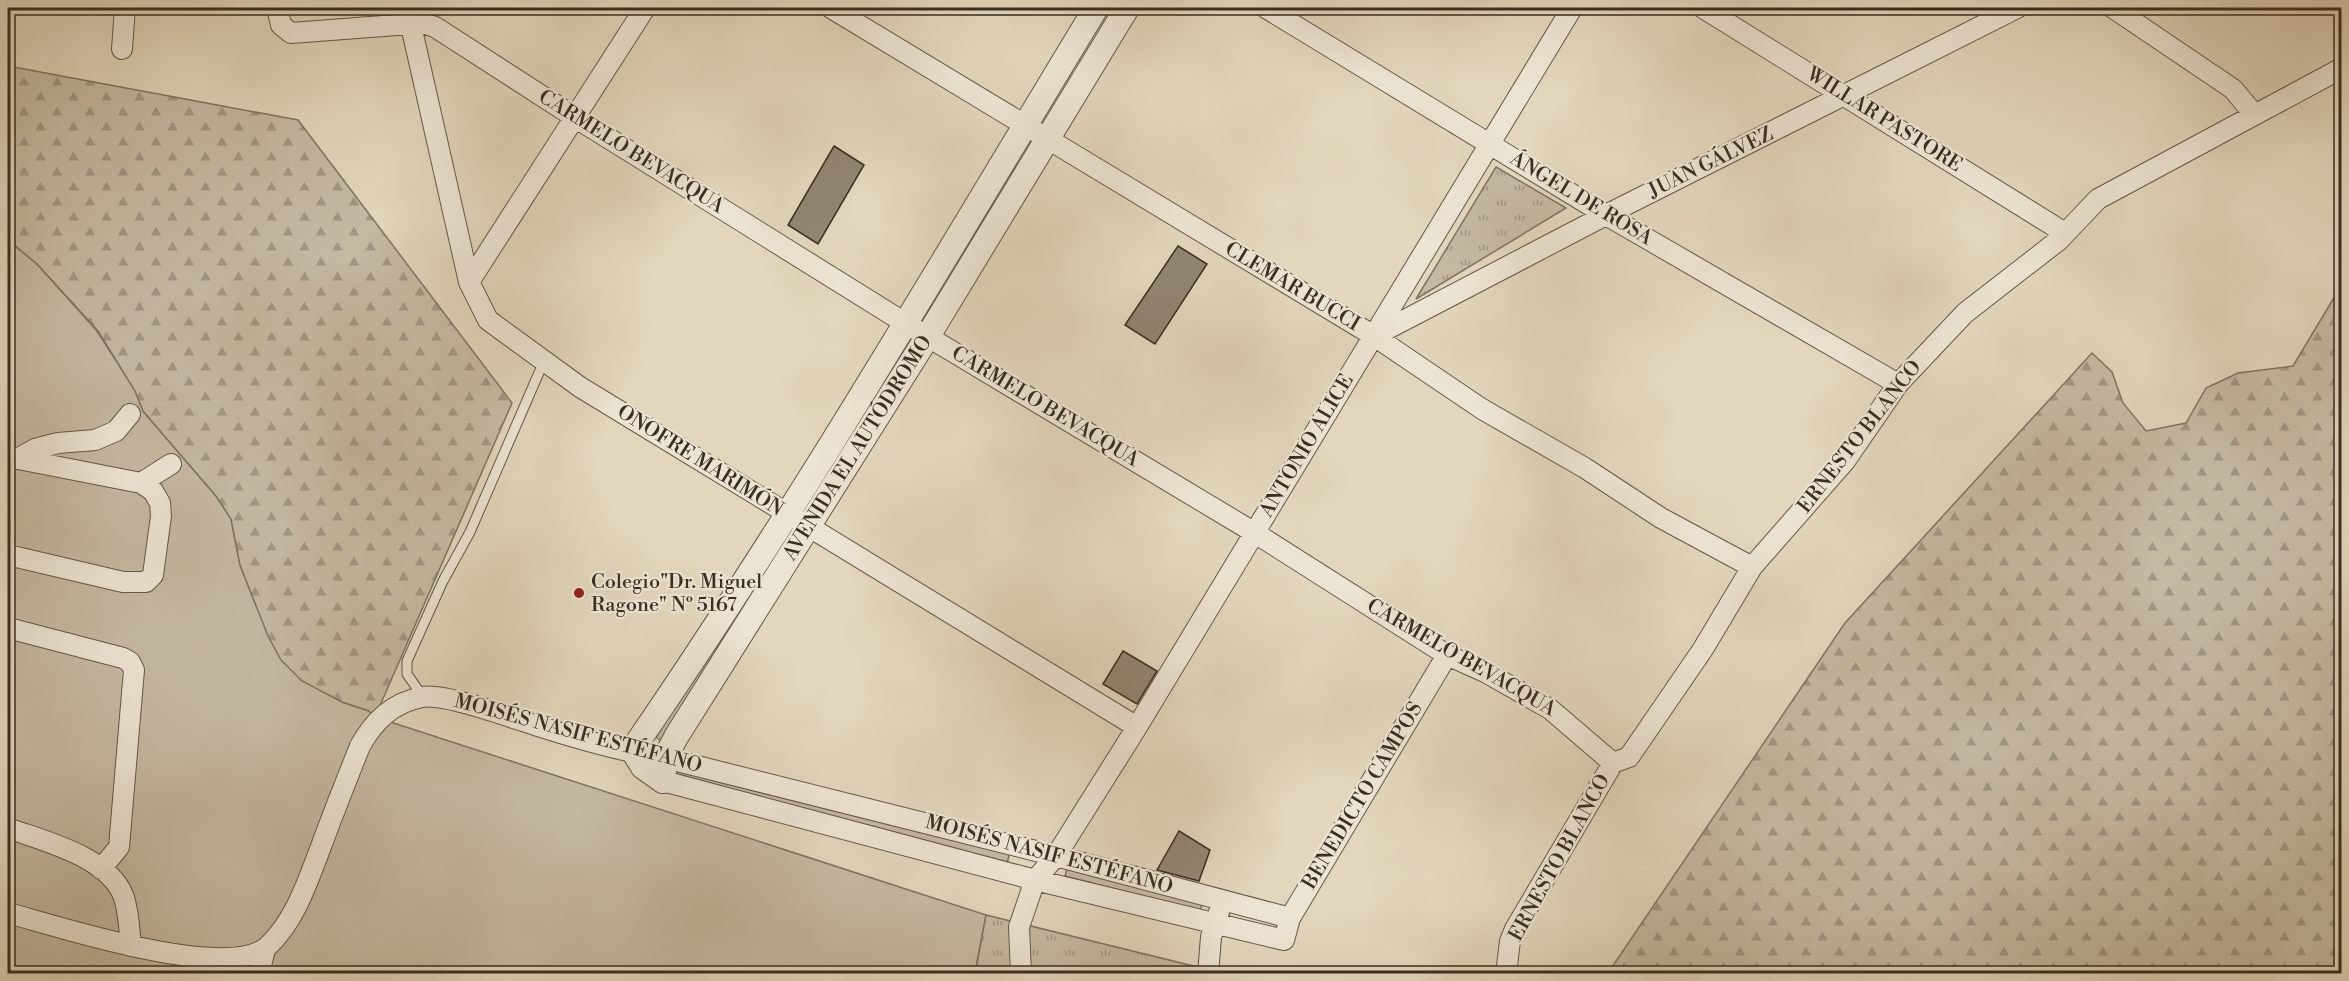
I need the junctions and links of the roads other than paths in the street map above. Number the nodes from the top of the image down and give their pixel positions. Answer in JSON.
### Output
{"nodes":[{"id":1,"x":125,"y":8,"type":"edge"},
{"id":2,"x":277,"y":8,"type":"edge"},
{"id":3,"x":645,"y":8,"type":"edge"},
{"id":4,"x":831,"y":8,"type":"edge"},
{"id":5,"x":1096,"y":8,"type":"edge"},
{"id":6,"x":1127,"y":8,"type":"edge"},
{"id":7,"x":1266,"y":8,"type":"edge"},
{"id":8,"x":1572,"y":8,"type":"edge"},
{"id":9,"x":1703,"y":8,"type":"edge"},
{"id":10,"x":2017,"y":8,"type":"edge"},
{"id":11,"x":2113,"y":8,"type":"edge"},
{"id":12,"x":409,"y":16,"type":"edge"},
{"id":13,"x":122,"y":50,"type":"dead end"},
{"id":14,"x":2342,"y":68,"type":"edge"},
{"id":15,"x":1845,"y":96,"type":"junction"},
{"id":16,"x":2253,"y":113,"type":"junction"},
{"id":17,"x":576,"y":118,"type":"junction"},
{"id":18,"x":1026,"y":124,"type":"junction"},
{"id":19,"x":1047,"y":138,"type":"junction"},
{"id":20,"x":1489,"y":143,"type":"junction"},
{"id":21,"x":1606,"y":215,"type":"junction"},
{"id":22,"x":2065,"y":233,"type":"junction"},
{"id":23,"x":469,"y":282,"type":"junction"},
{"id":24,"x":905,"y":323,"type":"junction"},
{"id":25,"x":928,"y":336,"type":"junction"},
{"id":26,"x":1374,"y":336,"type":"junction"},
{"id":27,"x":544,"y":361,"type":"junction"},
{"id":28,"x":1898,"y":384,"type":"junction"},
{"id":29,"x":130,"y":414,"type":"dead end"},
{"id":30,"x":12,"y":458,"type":"edge"},
{"id":31,"x":171,"y":465,"type":"dead end"},
{"id":32,"x":141,"y":483,"type":"junction"},
{"id":33,"x":787,"y":515,"type":"junction"},
{"id":34,"x":809,"y":527,"type":"junction"},
{"id":35,"x":1255,"y":533,"type":"junction"},
{"id":36,"x":8,"y":555,"type":"edge"},
{"id":37,"x":1752,"y":567,"type":"junction"},
{"id":38,"x":8,"y":628,"type":"edge"},
{"id":39,"x":1447,"y":655,"type":"junction"},
{"id":40,"x":423,"y":697,"type":"junction"},
{"id":41,"x":1137,"y":728,"type":"junction"},
{"id":42,"x":635,"y":754,"type":"junction"},
{"id":43,"x":1613,"y":763,"type":"junction"},
{"id":44,"x":664,"y":770,"type":"junction"},
{"id":45,"x":8,"y":828,"type":"edge"},
{"id":46,"x":1056,"y":856,"type":"junction"},
{"id":47,"x":101,"y":869,"type":"junction"},
{"id":48,"x":1035,"y":880,"type":"junction"},
{"id":49,"x":1222,"y":900,"type":"junction"},
{"id":50,"x":8,"y":913,"type":"edge"},
{"id":51,"x":1290,"y":918,"type":"junction"},
{"id":52,"x":1216,"y":923,"type":"junction"},
{"id":53,"x":1284,"y":940,"type":"joint"},
{"id":54,"x":131,"y":946,"type":"junction"},
{"id":55,"x":265,"y":949,"type":"junction"},
{"id":56,"x":259,"y":974,"type":"edge"},
{"id":57,"x":1021,"y":974,"type":"edge"},
{"id":58,"x":1209,"y":974,"type":"edge"},
{"id":59,"x":1506,"y":974,"type":"edge"}],
"edges":[{"from":1,"to":13,"type":"street"},
{"from":2,"to":12,"type":"street","name":"CARMELO BEVACQUA"},
{"from":3,"to":17,"type":"street"},
{"from":4,"to":18,"type":"street","name":"CLEMAR BUCCI"},
{"from":5,"to":18,"type":"street","name":"AVENIDA EL AUTÓDROMO"},
{"from":6,"to":19,"type":"street","name":"AVENIDA EL AUTÓDROMO"},
{"from":7,"to":20,"type":"street","name":"ÁNGEL DE ROSA"},
{"from":8,"to":20,"type":"street","name":"ANTONIO ALICE"},
{"from":9,"to":15,"type":"street","name":"WILLAR PASTORE"},
{"from":10,"to":15,"type":"street","name":"JUAN GÁLVEZ"},
{"from":11,"to":16,"type":"street"},
{"from":12,"to":17,"type":"street","name":"CARMELO BEVACQUA"},
{"from":12,"to":23,"type":"street","name":"ONOFRE MARIMÓN"},
{"from":14,"to":16,"type":"street","name":"ERNESTO BLANCO"},
{"from":15,"to":21,"type":"street","name":"JUAN GÁLVEZ"},
{"from":15,"to":22,"type":"street","name":"WILLAR PASTORE"},
{"from":16,"to":22,"type":"street","name":"ERNESTO BLANCO"},
{"from":17,"to":23,"type":"street"},
{"from":17,"to":24,"type":"street","name":"CARMELO BEVACQUA"},
{"from":18,"to":19,"type":"street","name":"CLEMAR BUCCI"},
{"from":18,"to":24,"type":"street","name":"AVENIDA EL AUTÓDROMO"},
{"from":19,"to":25,"type":"street","name":"AVENIDA EL AUTÓDROMO"},
{"from":19,"to":26,"type":"street","name":"CLEMAR BUCCI"},
{"from":20,"to":21,"type":"street","name":"ÁNGEL DE ROSA"},
{"from":20,"to":26,"type":"street","name":"ANTONIO ALICE"},
{"from":21,"to":26,"type":"street","name":"JUAN GÁLVEZ"},
{"from":21,"to":28,"type":"street","name":"ÁNGEL DE ROSA"},
{"from":22,"to":28,"type":"street","name":"ERNESTO BLANCO"},
{"from":23,"to":27,"type":"street","name":"ONOFRE MARIMÓN"},
{"from":24,"to":25,"type":"street","name":"CARMELO BEVACQUA"},
{"from":24,"to":33,"type":"street","name":"AVENIDA EL AUTÓDROMO"},
{"from":25,"to":34,"type":"street","name":"AVENIDA EL AUTÓDROMO"},
{"from":25,"to":35,"type":"street","name":"CARMELO BEVACQUA"},
{"from":26,"to":35,"type":"street","name":"ANTONIO ALICE"},
{"from":26,"to":37,"type":"street","name":"CLEMAR BUCCI"},
{"from":27,"to":33,"type":"street","name":"ONOFRE MARIMÓN"},
{"from":27,"to":40,"type":"lane"},
{"from":28,"to":37,"type":"street","name":"ERNESTO BLANCO"},
{"from":29,"to":30,"type":"street"},
{"from":30,"to":32,"type":"street"},
{"from":31,"to":32,"type":"street"},
{"from":32,"to":36,"type":"street"},
{"from":33,"to":34,"type":"street","name":"ONOFRE MARIMÓN"},
{"from":33,"to":42,"type":"street","name":"AVENIDA EL AUTÓDROMO"},
{"from":34,"to":41,"type":"street","name":"ONOFRE MARIMÓN"},
{"from":34,"to":44,"type":"street","name":"AVENIDA EL AUTÓDROMO"},
{"from":35,"to":39,"type":"street","name":"CARMELO BEVACQUA"},
{"from":35,"to":41,"type":"street","name":"ANTONIO ALICE"},
{"from":37,"to":43,"type":"street","name":"ERNESTO BLANCO"},
{"from":38,"to":47,"type":"street"},
{"from":39,"to":43,"type":"street","name":"CARMELO BEVACQUA"},
{"from":39,"to":51,"type":"street","name":"BENEDICTO CAMPOS"},
{"from":40,"to":42,"type":"street","name":"MOISÉS NASIF ESTÉFANO"},
{"from":40,"to":55,"type":"street"},
{"from":41,"to":46,"type":"street","name":"ANTONIO ALICE"},
{"from":42,"to":44,"type":"street"},
{"from":43,"to":59,"type":"street","name":"ERNESTO BLANCO"},
{"from":44,"to":46,"type":"street","name":"MOISÉS NASIF ESTÉFANO"},
{"from":44,"to":48,"type":"street","name":"MOISÉS NASIF ESTÉFANO"},
{"from":45,"to":47,"type":"street"},
{"from":46,"to":48,"type":"street","name":"ANTONIO ALICE"},
{"from":46,"to":49,"type":"street","name":"MOISÉS NASIF ESTÉFANO"},
{"from":47,"to":54,"type":"street"},
{"from":48,"to":52,"type":"street","name":"MOISÉS NASIF ESTÉFANO"},
{"from":48,"to":57,"type":"street"},
{"from":49,"to":51,"type":"street","name":"MOISÉS NASIF ESTÉFANO"},
{"from":49,"to":52,"type":"street"},
{"from":50,"to":54,"type":"street"},
{"from":51,"to":53,"type":"street","name":"BENEDICTO CAMPOS"},
{"from":52,"to":53,"type":"street","name":"MOISÉS NASIF ESTÉFANO"},
{"from":52,"to":58,"type":"street"},
{"from":54,"to":55,"type":"street"},
{"from":55,"to":56,"type":"street"}]}
